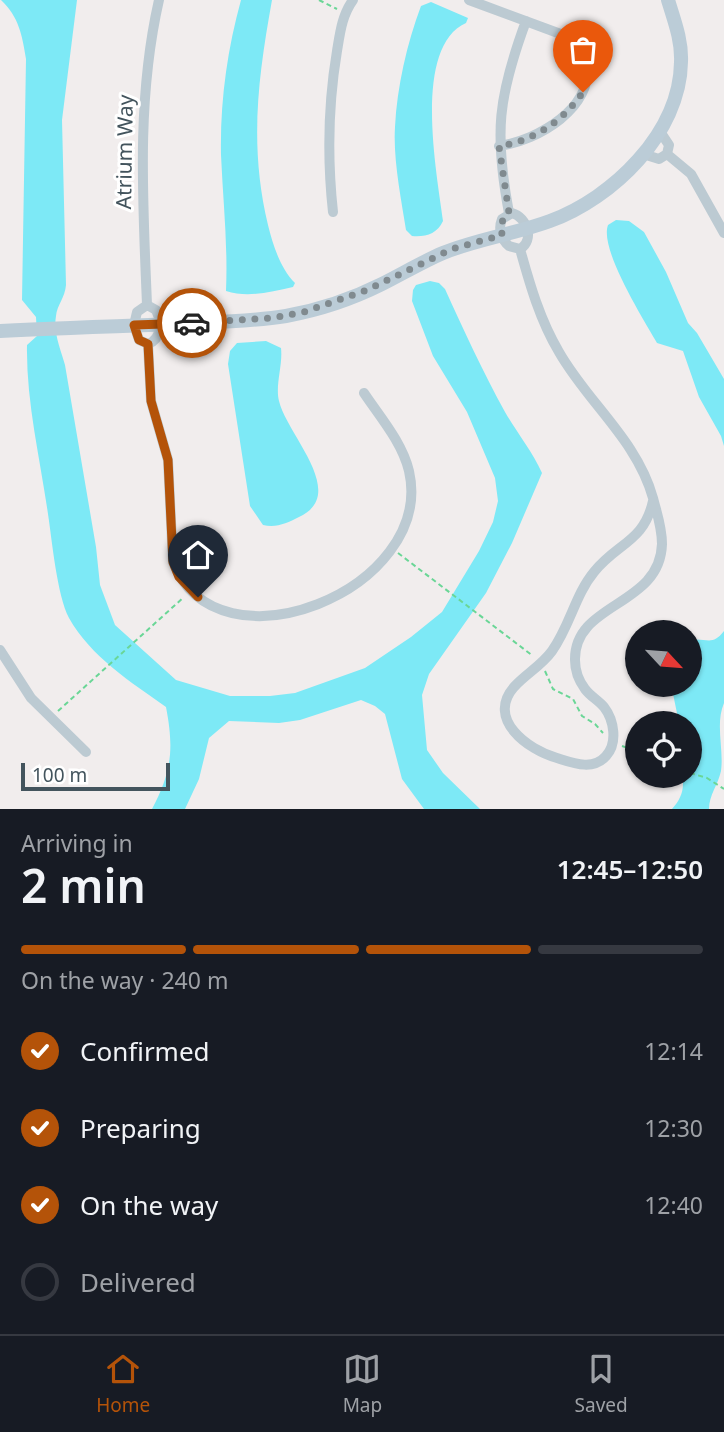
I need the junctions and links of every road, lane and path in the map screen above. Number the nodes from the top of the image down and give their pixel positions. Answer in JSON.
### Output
{"nodes":[{"id":1,"x":159,"y":0,"type":"edge"},
{"id":2,"x":319,"y":0,"type":"edge"},
{"id":3,"x":353,"y":0,"type":"edge"},
{"id":4,"x":469,"y":0,"type":"edge"},
{"id":5,"x":667,"y":0,"type":"edge"},
{"id":6,"x":345,"y":14,"type":"junction"},
{"id":7,"x":526,"y":21,"type":"junction"},
{"id":8,"x":659,"y":130,"type":"junction"},
{"id":9,"x":499,"y":146,"type":"junction"},
{"id":10,"x":643,"y":154,"type":"junction"},
{"id":11,"x":667,"y":154,"type":"junction"},
{"id":12,"x":333,"y":212,"type":"dead end"},
{"id":13,"x":509,"y":213,"type":"junction"},
{"id":14,"x":527,"y":228,"type":"junction"},
{"id":15,"x":724,"y":233,"type":"edge"},
{"id":16,"x":502,"y":235,"type":"junction"},
{"id":17,"x":520,"y":249,"type":"junction"},
{"id":18,"x":147,"y":305,"type":"junction"},
{"id":19,"x":159,"y":324,"type":"junction"},
{"id":20,"x":134,"y":325,"type":"junction"},
{"id":21,"x":0,"y":331,"type":"edge"},
{"id":22,"x":148,"y":344,"type":"junction"},
{"id":23,"x":364,"y":393,"type":"dead end"},
{"id":24,"x":653,"y":500,"type":"junction"},
{"id":25,"x":392,"y":548,"type":"junction"},
{"id":26,"x":190,"y":591,"type":"junction"},
{"id":27,"x":0,"y":650,"type":"edge"},
{"id":28,"x":540,"y":666,"type":"junction"},
{"id":29,"x":50,"y":719,"type":"junction"},
{"id":30,"x":613,"y":742,"type":"junction"},
{"id":31,"x":625,"y":746,"type":"edge"},
{"id":32,"x":86,"y":752,"type":"dead end"},
{"id":33,"x":702,"y":777,"type":"edge"},
{"id":34,"x":724,"y":789,"type":"edge"}],
"edges":[{"from":1,"to":18,"type":"street","name":"Atrium Way"},
{"from":2,"to":6,"type":"path"},
{"from":3,"to":6,"type":"street"},
{"from":4,"to":7,"type":"street"},
{"from":5,"to":8,"type":"street"},
{"from":6,"to":12,"type":"street"},
{"from":7,"to":9,"type":"street"},
{"from":7,"to":9,"type":"street"},
{"from":8,"to":10,"type":"street"},
{"from":8,"to":11,"type":"street"},
{"from":9,"to":13,"type":"street"},
{"from":10,"to":11,"type":"street"},
{"from":10,"to":14,"type":"street"},
{"from":11,"to":15,"type":"street"},
{"from":13,"to":14,"type":"street"},
{"from":13,"to":16,"type":"street"},
{"from":14,"to":16,"type":"street"},
{"from":14,"to":17,"type":"street"},
{"from":16,"to":17,"type":"street"},
{"from":16,"to":19,"type":"street"},
{"from":17,"to":24,"type":"street"},
{"from":18,"to":19,"type":"street","name":"Atrium Way"},
{"from":18,"to":20,"type":"street"},
{"from":19,"to":20,"type":"street"},
{"from":19,"to":22,"type":"street"},
{"from":20,"to":21,"type":"street"},
{"from":20,"to":22,"type":"street"},
{"from":22,"to":26,"type":"street"},
{"from":23,"to":25,"type":"street"},
{"from":24,"to":28,"type":"street"},
{"from":24,"to":30,"type":"street"},
{"from":25,"to":26,"type":"street"},
{"from":25,"to":28,"type":"path"},
{"from":26,"to":29,"type":"path"},
{"from":27,"to":29,"type":"street"},
{"from":28,"to":30,"type":"path"},
{"from":28,"to":30,"type":"street"},
{"from":29,"to":32,"type":"street"},
{"from":30,"to":31,"type":"path"},
{"from":33,"to":34,"type":"path"}]}
